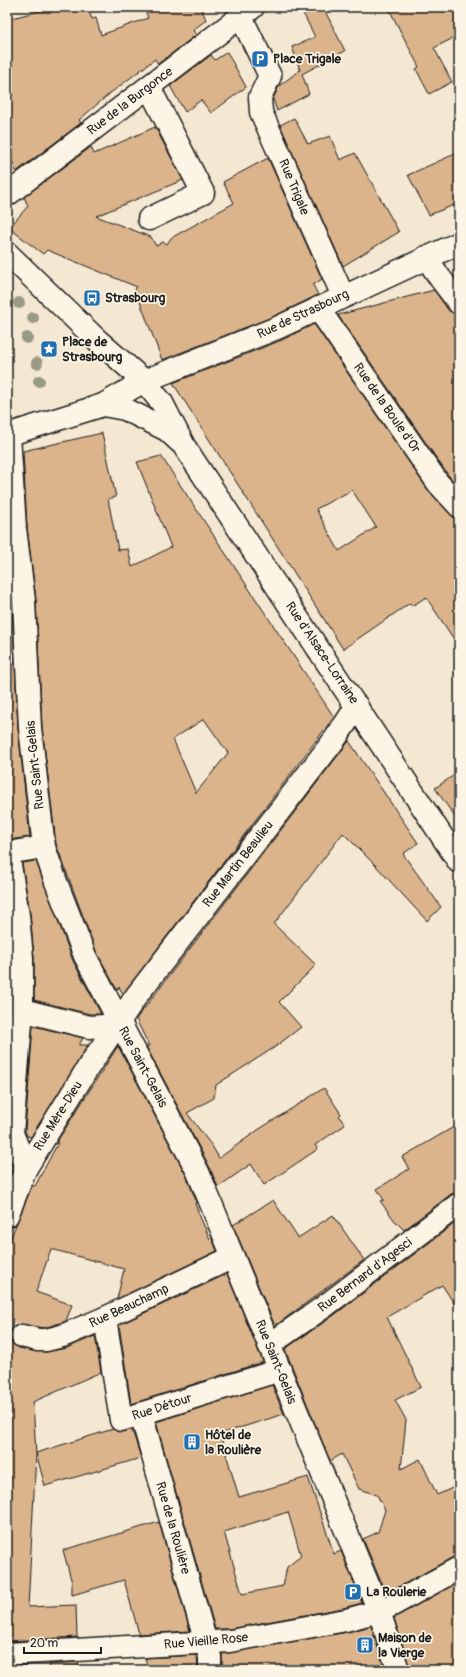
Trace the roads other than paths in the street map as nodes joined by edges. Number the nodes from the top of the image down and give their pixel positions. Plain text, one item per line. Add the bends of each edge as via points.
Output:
1 (247, 12) edge
2 (149, 87) junction
3 (7, 195) edge
4 (149, 219) dead end
5 (459, 243) edge
6 (7, 253) edge
7 (426, 257) junction
8 (343, 296) junction
9 (459, 303) edge
10 (318, 308) junction
11 (144, 381) junction
12 (103, 405) junction
13 (8, 435) edge
14 (184, 446) junction
15 (459, 506) edge
16 (356, 706) junction
17 (44, 847) junction
18 (8, 853) edge
19 (459, 862) edge
20 (17, 1020) edge
21 (120, 1022) junction
22 (26, 1168) junction
23 (459, 1204) edge
24 (7, 1216) edge
25 (233, 1257) junction
26 (105, 1318) junction
27 (22, 1336) tunnel mouth
28 (269, 1344) junction
29 (280, 1370) junction
30 (141, 1414) junction
31 (459, 1568) edge
32 (379, 1610) junction
33 (206, 1643) junction
34 (7, 1654) edge
35 (42, 1661) edge
36 (210, 1670) edge
37 (398, 1670) edge

1 - 2 street, Rue de la Burgonce
1 - 8 street, Rue Trigale via 270,76 260,97 261,112
2 - 3 street, Rue de la Burgonce
2 - 4 street via 203,193
5 - 7 street, Rue de Strasbourg
6 - 11 street via 96,339
7 - 8 street, Rue de Strasbourg
7 - 9 street
8 - 10 street, Rue de Strasbourg
10 - 11 street, Rue de Strasbourg via 278,328
10 - 15 street, Rue de la Boule d'Or via 438,483
11 - 12 street
11 - 14 street via 162,403
12 - 13 street
12 - 14 street via 125,408 167,430
13 - 17 street, Rue Saint-Gelais via 24,601 30,728
14 - 16 street, Rue d'Alsace-Lorraine
16 - 19 street, Rue d'Alsace-Lorraine
16 - 21 street, Rue Martin Beaulieu via 335,739 137,995
17 - 18 street
17 - 21 street, Rue Saint-Gelais via 85,956
18 - 20 street via 22,958
20 - 21 street via 89,1027
20 - 22 street via 12,1133
21 - 22 street, Rue Mère-Dieu via 89,1066
21 - 25 street, Rue Saint-Gelais via 198,1172
22 - 24 street, Rue Mère-Dieu
23 - 28 street, Rue Bernard d'Agesci via 325,1306
25 - 26 street, Rue Beauchamp
25 - 28 street, Rue Saint-Gelais
26 - 27 street, Rue Beauchamp via 46,1340
26 - 30 street, Rue Détour via 120,1420
28 - 29 street, Rue Saint-Gelais
29 - 30 street, Rue Détour
29 - 32 street, Rue Saint-Gelais
30 - 33 street, Rue de la Roulière
31 - 32 street, Rue Vieille Rose
32 - 33 street, Rue Vieille Rose via 346,1620
32 - 37 street, Rue Saint-Gelais
33 - 35 street, Rue Vieille Rose
33 - 36 street, Rue de la Roulière
34 - 35 street, Rue Vieille Rose

